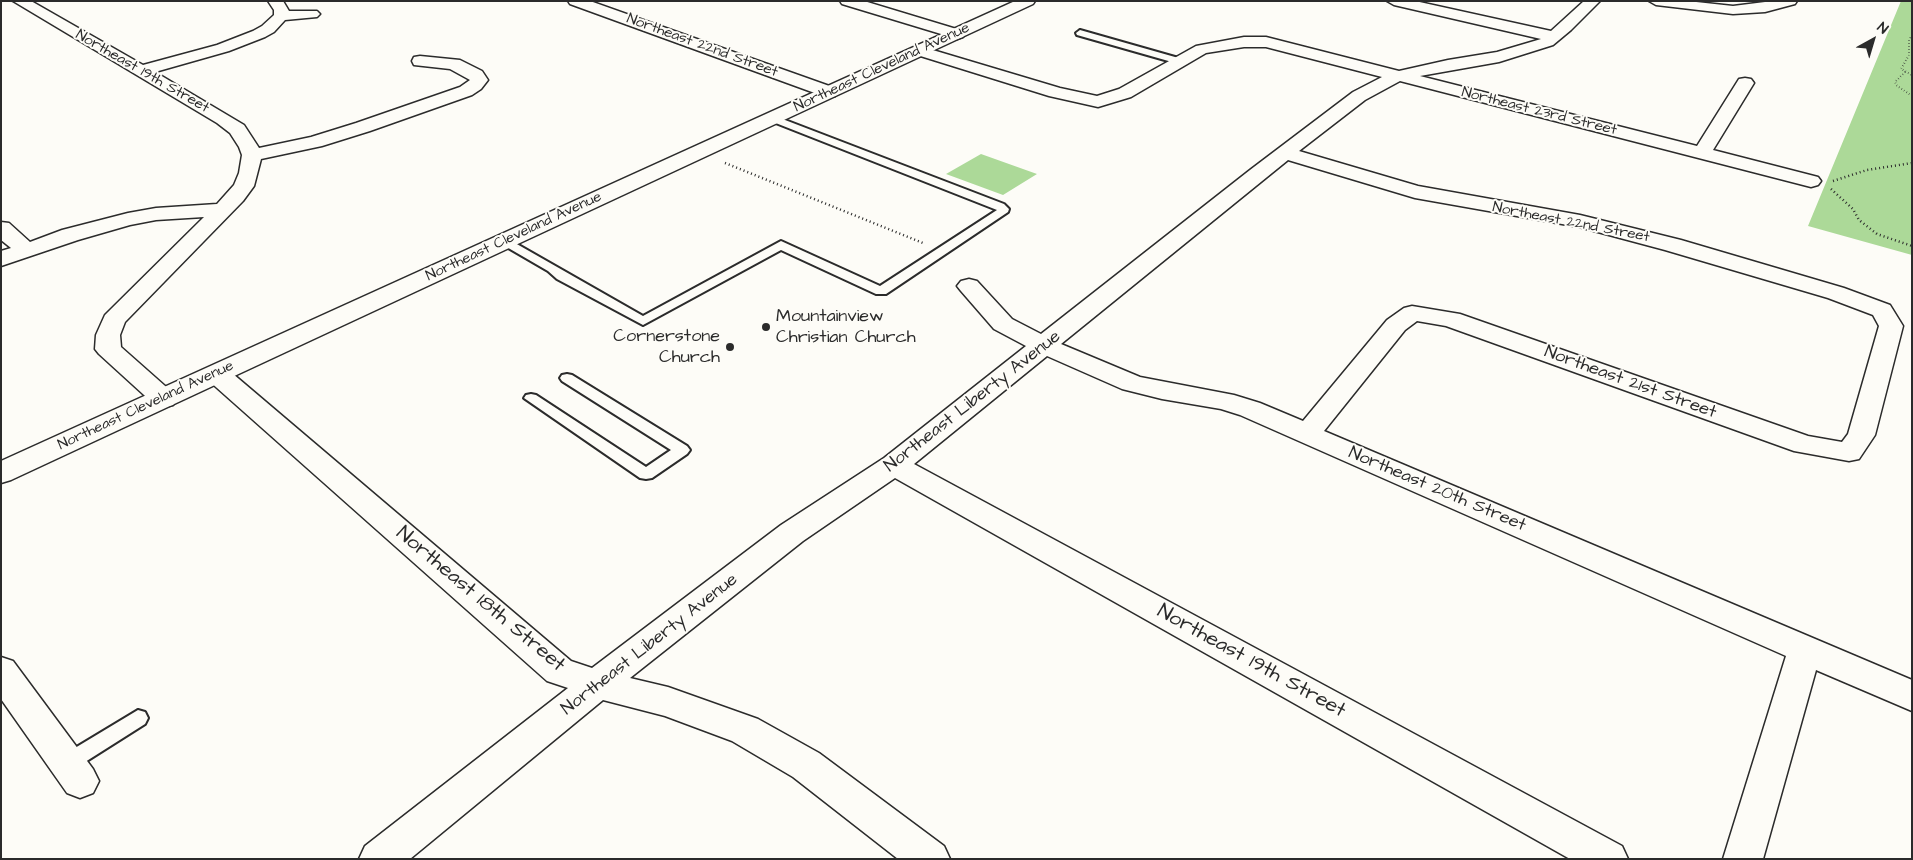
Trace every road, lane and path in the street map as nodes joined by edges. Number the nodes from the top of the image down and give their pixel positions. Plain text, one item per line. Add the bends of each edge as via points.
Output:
1 (20, 1) edge
2 (575, 1) edge
3 (847, 1) edge
4 (1028, 1) edge
5 (1394, 1) edge
6 (1593, 1) edge
7 (1656, 1) edge
8 (1790, 1) edge
9 (278, 9) edge
10 (1751, 9) junction
11 (312, 14) dead end
12 (1771, 21) dead end
13 (1080, 33) dead end
14 (957, 34) junction
15 (1912, 35) edge
16 (1555, 37) junction
17 (920, 51) junction
18 (420, 61) dead end
19 (1179, 61) junction
20 (142, 71) junction
21 (1905, 72) junction
22 (1912, 75) edge
23 (1398, 76) junction
24 (1745, 83) dead end
25 (829, 92) junction
26 (1912, 96) edge
27 (772, 118) junction
28 (699, 152) junction
29 (1286, 153) junction
30 (1702, 154) junction
31 (252, 155) junction
32 (1912, 163) edge
33 (1811, 181) dead end
34 (224, 210) junction
35 (1, 228) edge
36 (504, 242) junction
37 (1912, 246) edge
38 (26, 250) junction
39 (941, 252) junction
40 (1, 259) edge
41 (969, 286) dead end
42 (1045, 346) junction
43 (217, 374) junction
44 (567, 378) dead end
45 (531, 398) dead end
46 (164, 399) junction
47 (1307, 434) junction
48 (1849, 452) joint
49 (894, 465) junction
50 (1, 473) edge
51 (1805, 650) junction
52 (1, 671) edge
53 (597, 684) junction
54 (1912, 696) edge
55 (138, 718) dead end
56 (74, 772) joint
57 (379, 859) edge
58 (930, 859) edge
59 (1608, 859) edge
60 (1743, 859) edge

1 - 20 street, Northeast 19th Street
2 - 25 street, Northeast 22nd Street
3 - 14 street
4 - 14 street, Northeast Cleveland Avenue
5 - 16 street
6 - 16 street, Northeast Liberty Avenue
7 - 10 street via 1705,8
8 - 10 street
9 - 11 street
9 - 20 street via 268,29 244,40
10 - 12 street
13 - 19 lane
14 - 17 street, Northeast Cleveland Avenue
15 - 21 path via 1909,55 1902,69
16 - 23 street, Northeast Liberty Avenue via 1516,53
17 - 19 street, Northeast 23rd Street via 1098,102 1124,93
17 - 25 street, Northeast Cleveland Avenue
18 - 31 street via 454,64 476,75 479,80 466,91 363,127 315,142
19 - 23 street, Northeast 23rd Street via 1202,50 1244,42 1266,42
20 - 31 street, Northeast 19th Street via 223,119 245,139
21 - 22 path
21 - 26 path via 1895,82
23 - 29 street, Northeast Liberty Avenue via 1358,96
23 - 30 street, Northeast 23rd Street
24 - 30 street
25 - 27 street, Northeast Cleveland Avenue
27 - 28 street, Northeast Cleveland Avenue
27 - 39 lane via 1003,208 1002,212
28 - 36 street, Northeast Cleveland Avenue
28 - 39 path
29 - 42 street, Northeast Liberty Avenue
29 - 48 street, Northeast 22nd Street via 1415,192 1646,237 1836,293 1882,310 1891,326 1861,435
30 - 33 street, Northeast 23rd Street
31 - 34 street via 244,186
32 - 37 path via 1852,174 1835,180 1830,189 1877,234
34 - 38 street via 128,219
34 - 46 street via 114,320 108,335 108,349
35 - 38 street
36 - 39 lane via 643,321 781,245 881,291
36 - 43 street, Northeast Cleveland Avenue
38 - 40 street
41 - 42 street, Northeast 20th Street via 1004,324
42 - 47 street, Northeast 20th Street via 1131,383 1225,401
42 - 49 street, Northeast Liberty Avenue
43 - 46 street, Northeast Cleveland Avenue
43 - 53 street, Northeast 18th Street via 559,671
44 - 45 lane via 682,450 646,474
46 - 50 street, Northeast Cleveland Avenue
47 - 48 street, Northeast 21st Street via 1396,325 1412,313 1451,319 1804,444
47 - 51 street, Northeast 20th Street
49 - 53 street, Northeast Liberty Avenue via 792,533
49 - 59 street, Northeast 19th Street
51 - 54 street, Northeast 20th Street
51 - 60 street
52 - 56 street
53 - 57 street, Northeast Liberty Avenue
53 - 58 street, Northeast 18th Street via 668,702 745,730 806,765
55 - 56 lane

